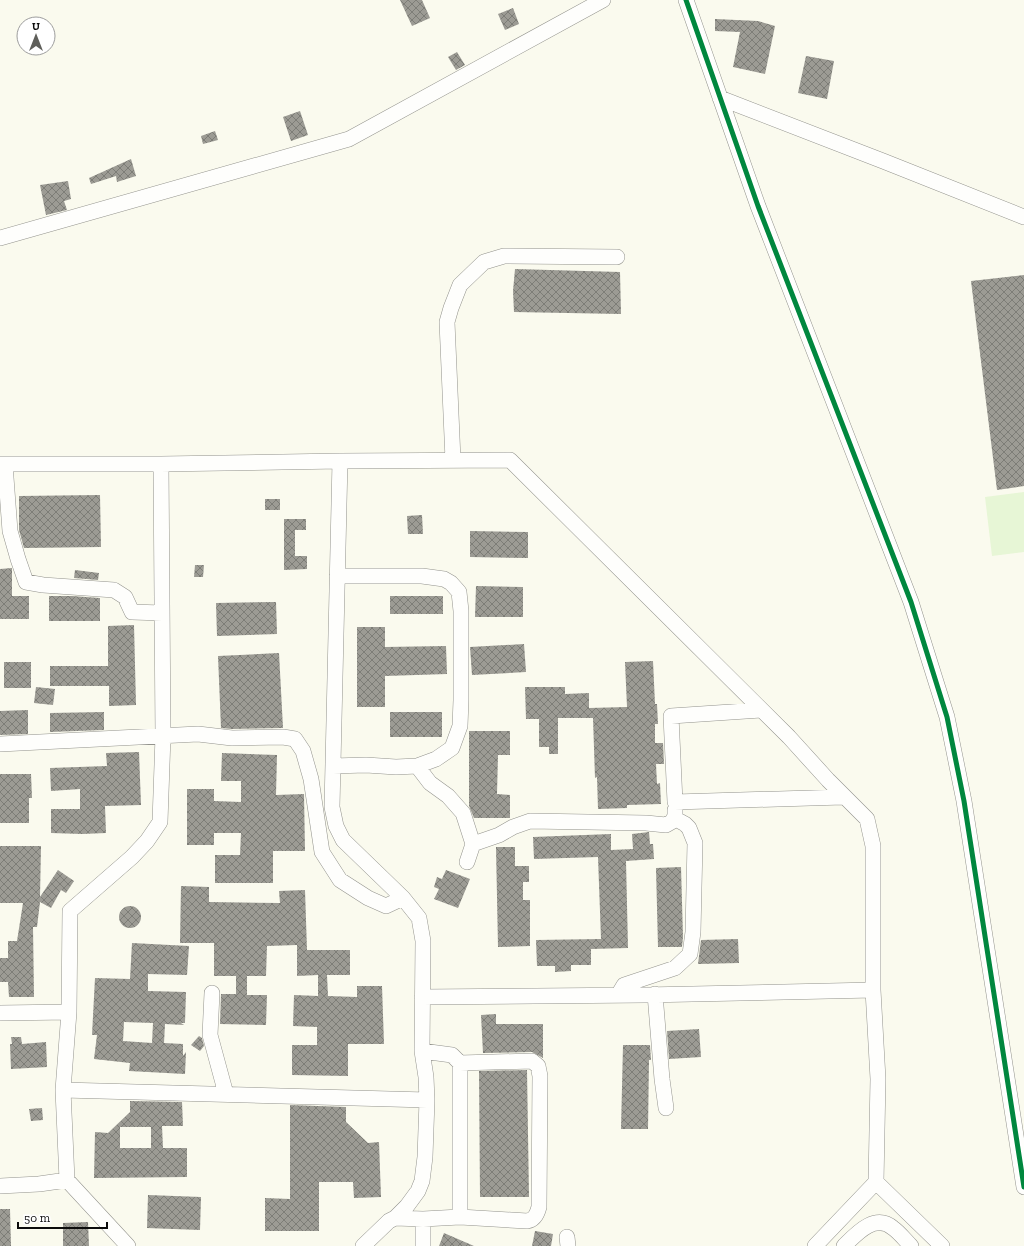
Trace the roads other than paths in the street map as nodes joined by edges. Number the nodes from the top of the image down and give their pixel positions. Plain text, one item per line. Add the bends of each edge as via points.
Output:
1 (603, 0) edge
2 (686, 0) edge
3 (720, 98) junction
4 (1024, 217) edge
5 (0, 238) edge
6 (617, 257) dead end
7 (340, 460) junction
8 (453, 460) junction
9 (2, 464) edge
10 (161, 464) junction
11 (337, 576) junction
12 (162, 613) junction
13 (761, 710) junction
14 (163, 736) junction
15 (0, 744) edge
16 (333, 766) junction
17 (417, 766) junction
18 (843, 797) junction
19 (675, 802) junction
20 (674, 818) junction
21 (473, 844) junction
22 (467, 862) dead end
23 (403, 898) junction
24 (873, 990) junction
25 (212, 993) dead end
26 (655, 994) junction
27 (618, 995) junction
28 (422, 997) junction
29 (69, 1012) junction
30 (0, 1013) edge
31 (422, 1050) junction
32 (460, 1063) junction
33 (63, 1090) junction
34 (226, 1094) junction
35 (427, 1100) junction
36 (666, 1108) dead end
37 (67, 1180) junction
38 (876, 1182) junction
39 (0, 1186) edge
40 (1024, 1187) edge
41 (460, 1217) junction
42 (395, 1218) junction
43 (423, 1220) junction
44 (128, 1246) edge
45 (364, 1246) edge
46 (423, 1246) edge
47 (815, 1246) edge
48 (844, 1246) edge
49 (911, 1246) edge
50 (942, 1246) edge

1 - 5 street via 349,139
2 - 3 street
3 - 4 street
3 - 40 street via 758,206 911,602 946,717 964,801
6 - 8 street via 504,256 484,262 460,286 447,322
7 - 8 street
7 - 10 street
7 - 11 street
8 - 13 street via 510,460
9 - 10 street
9 - 12 street via 10,530 26,582 114,590 125,597 132,612
10 - 12 street
11 - 16 street
11 - 17 street via 422,576 444,579 460,592 460,726 452,748 436,760
12 - 14 street
13 - 18 street
13 - 19 street via 671,716
14 - 15 street
14 - 23 street via 198,734 232,738 295,739 303,751 311,779 322,852 340,880 386,906
14 - 29 street via 160,822 132,857 70,911
16 - 17 street
16 - 23 street via 332,808 336,826 343,840
17 - 21 street via 430,783 448,796 463,813
18 - 19 street
18 - 24 street via 867,820 873,846
19 - 20 street
20 - 21 street via 666,825 530,821
20 - 27 street via 689,828 695,843 693,932 690,954 674,968 624,985
21 - 22 street
23 - 28 street via 419,918 424,941
24 - 26 street
24 - 38 street via 878,1080
25 - 34 street via 210,1035
26 - 27 street
26 - 36 street
27 - 28 street
28 - 31 street
29 - 30 street
29 - 33 street
31 - 32 street via 452,1055
31 - 35 street
32 - 41 street
32 - 41 street via 532,1061 538,1066 540,1076 537,1214 527,1222
33 - 34 street
33 - 37 street
34 - 35 street
35 - 42 street via 422,1181 418,1191
37 - 39 street
37 - 44 street
38 - 47 street
38 - 50 street
41 - 43 street
42 - 43 street
42 - 45 street
43 - 46 street
48 - 49 street via 865,1226 876,1223 885,1223 893,1227

